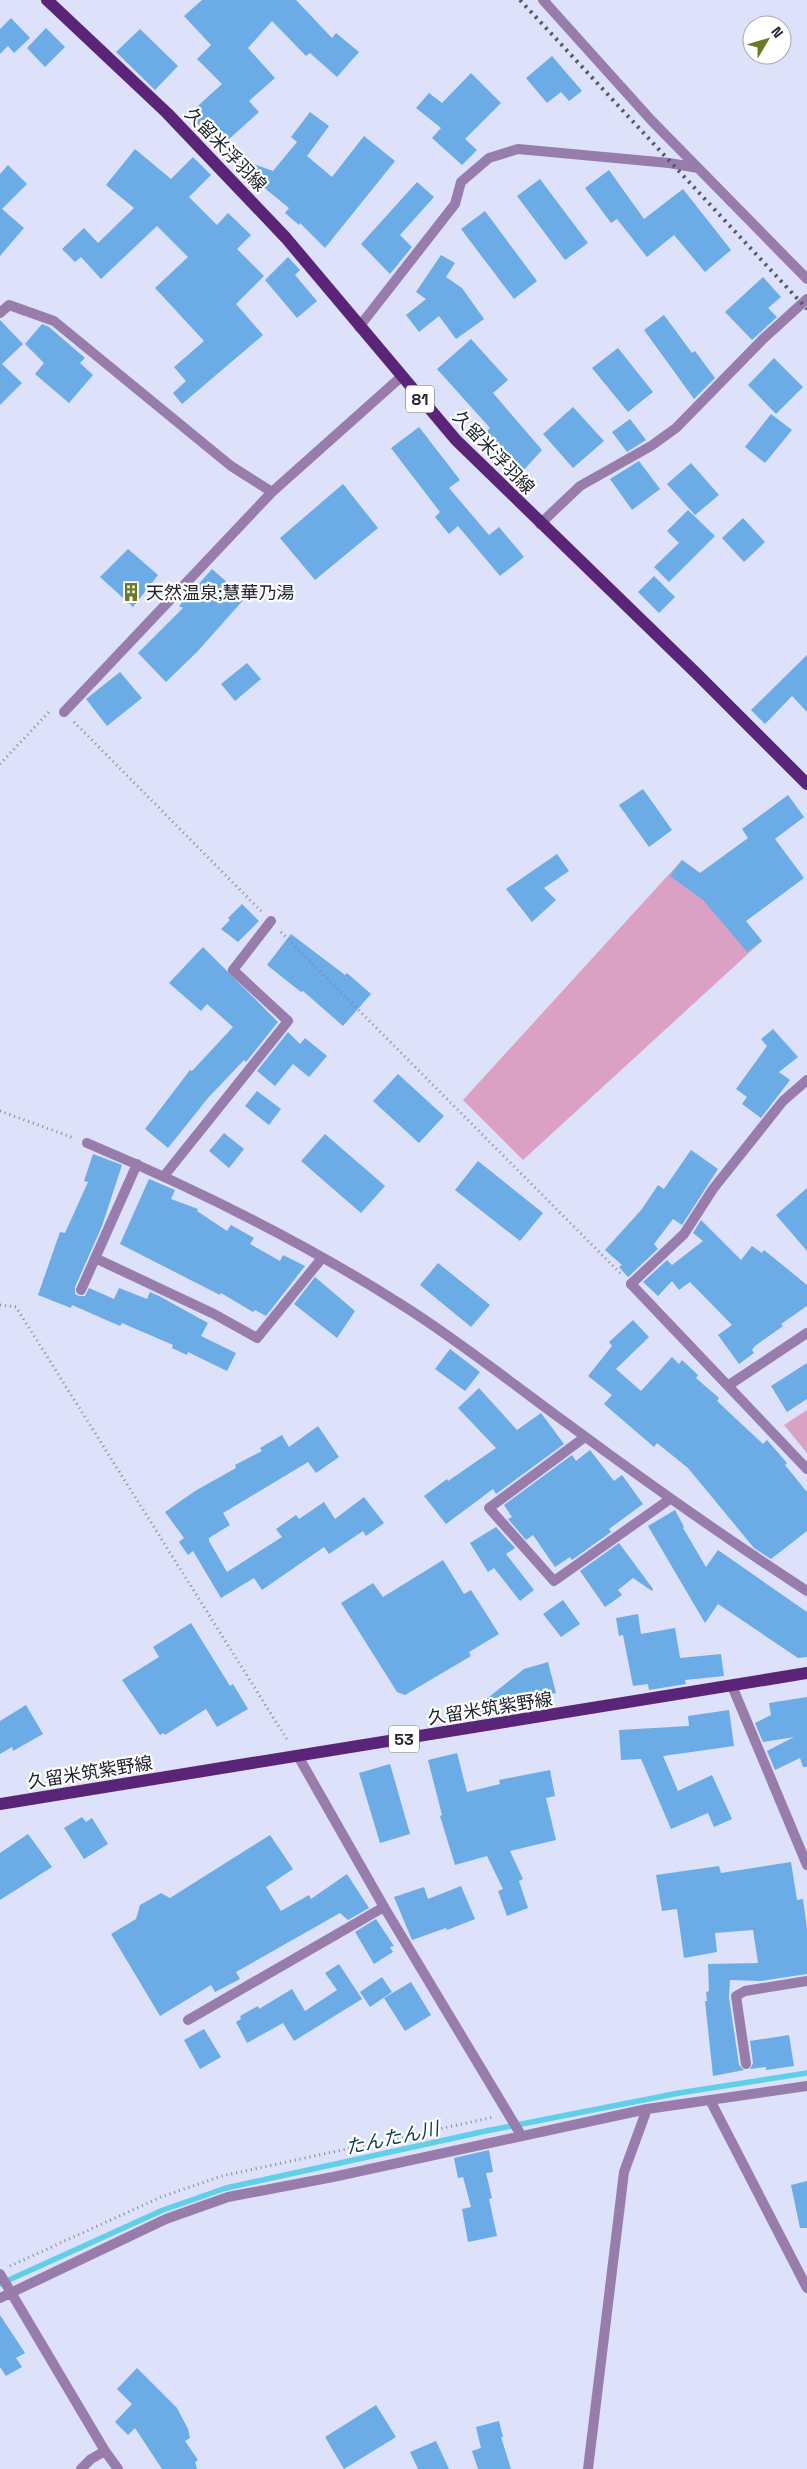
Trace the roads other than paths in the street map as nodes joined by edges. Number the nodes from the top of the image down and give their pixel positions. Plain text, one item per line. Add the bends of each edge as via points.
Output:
1 (47, 0) edge
2 (543, 0) edge
3 (698, 168) junction
4 (807, 279) edge
5 (807, 299) edge
6 (0, 313) edge
7 (359, 327) junction
8 (401, 377) junction
9 (272, 492) junction
10 (540, 524) junction
11 (64, 712) road end
12 (807, 784) edge
13 (271, 922) road end
14 (807, 1080) edge
15 (87, 1143) road end
16 (137, 1164) junction
17 (164, 1176) junction
18 (95, 1258) junction
19 (322, 1258) junction
20 (81, 1290) dead end
21 (807, 1333) edge
22 (728, 1386) junction
23 (585, 1437) junction
24 (807, 1469) edge
25 (670, 1499) junction
26 (807, 1591) edge
27 (807, 1673) edge
28 (732, 1686) junction
29 (298, 1756) junction
30 (0, 1804) edge
31 (807, 1865) edge
32 (384, 1907) junction
33 (807, 1981) edge
34 (188, 2020) dead end
35 (746, 2064) dead end
36 (807, 2086) edge
37 (710, 2100) junction
38 (647, 2109) junction
39 (521, 2136) junction
40 (1, 2275) edge
41 (807, 2288) edge
42 (10, 2290) junction
43 (0, 2298) edge
44 (105, 2451) junction
45 (81, 2469) edge
46 (118, 2469) edge
47 (588, 2469) edge

1 - 7 main road, 久留米浮羽線 / 81 via 180,127 286,238
2 - 3 street
3 - 4 street
3 - 7 street via 518,149 489,158 460,182 455,204
5 - 10 street via 676,428 580,486
6 - 9 street via 9,305 54,321 231,466
7 - 8 main road, 久留米浮羽線 / 81
8 - 9 street
8 - 10 main road, 久留米浮羽線 / 81 via 456,440
9 - 11 street
10 - 12 main road, 久留米浮羽線 / 81 via 698,674
13 - 17 street via 233,970 288,1021
14 - 22 street via 782,1101 713,1189 684,1234 630,1284
15 - 16 street
16 - 17 street
16 - 18 street
17 - 19 street via 254,1218
18 - 19 street via 257,1338
18 - 20 street
19 - 23 street via 470,1351
21 - 22 street
22 - 24 street
23 - 25 street
23 - 25 street via 489,1508 554,1581
25 - 26 street
27 - 28 main road, 久留米筑紫野線 / 53
28 - 29 main road, 久留米筑紫野線 / 53
28 - 31 street
29 - 30 main road, 久留米筑紫野線 / 53
29 - 32 street
32 - 34 street
32 - 39 street
33 - 35 street via 736,1996
36 - 37 street
37 - 38 street
37 - 41 street
38 - 39 street
38 - 47 street via 624,2172
39 - 42 street via 228,2197 166,2219
40 - 42 street
42 - 43 street
42 - 44 street
44 - 45 street
44 - 46 street

